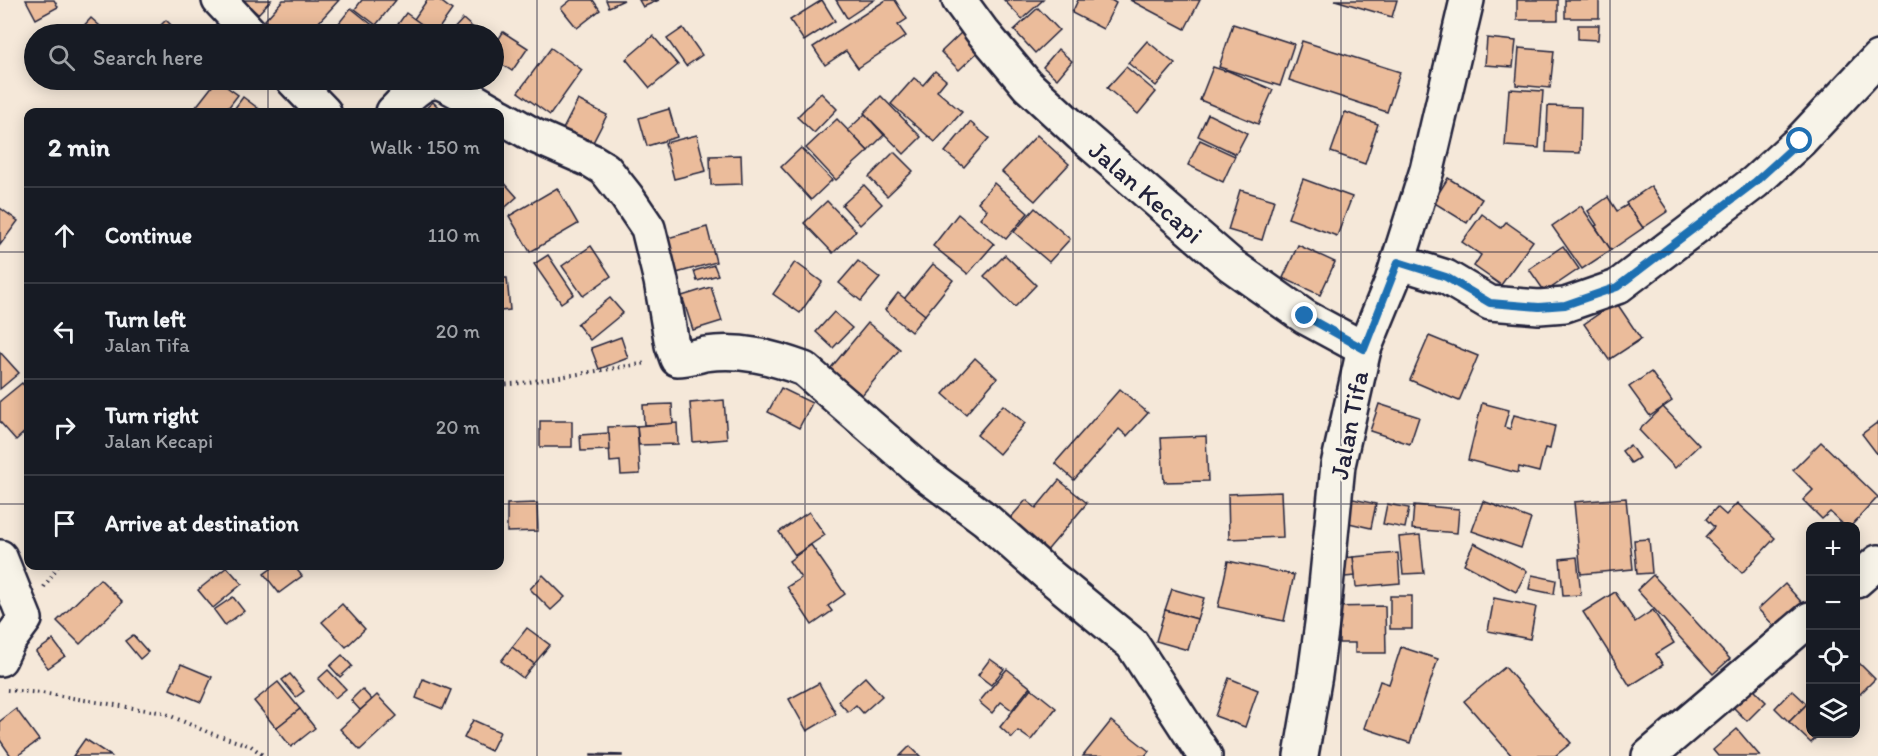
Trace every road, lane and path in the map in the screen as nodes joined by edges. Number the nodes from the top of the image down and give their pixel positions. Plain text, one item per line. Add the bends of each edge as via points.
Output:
1 (219, 0) edge
2 (959, 0) edge
3 (1467, 0) edge
4 (242, 24) edge
5 (1878, 58) edge
6 (303, 90) edge
7 (418, 90) edge
8 (454, 90) edge
9 (320, 108) edge
10 (397, 108) edge
11 (487, 108) edge
12 (504, 118) edge
13 (1398, 262) junction
14 (1364, 349) junction
15 (677, 359) junction
16 (504, 385) edge
17 (0, 557) edge
18 (1878, 562) edge
19 (1860, 578) edge
20 (1806, 623) edge
21 (0, 659) edge
22 (0, 689) edge
23 (264, 756) edge
24 (1205, 756) edge
25 (1300, 756) edge
26 (1649, 756) edge

1 - 4 street
2 - 14 street, Jalan Kecapi via 1028,86 1196,235 1231,265 1305,316
3 - 13 street, Jalan Tifa via 1427,170
5 - 13 street via 1800,141 1755,182 1617,287 1565,305 1490,303 1446,277
6 - 9 street
7 - 10 street
8 - 11 street
12 - 15 street via 605,169 627,197 648,228
13 - 14 street, Jalan Tifa
14 - 25 street, Jalan Tifa via 1338,465 1322,626
15 - 16 path
15 - 24 street via 748,353 804,369 1132,644
17 - 21 street via 25,619
18 - 19 street
20 - 26 street
22 - 23 path via 164,713 251,746

